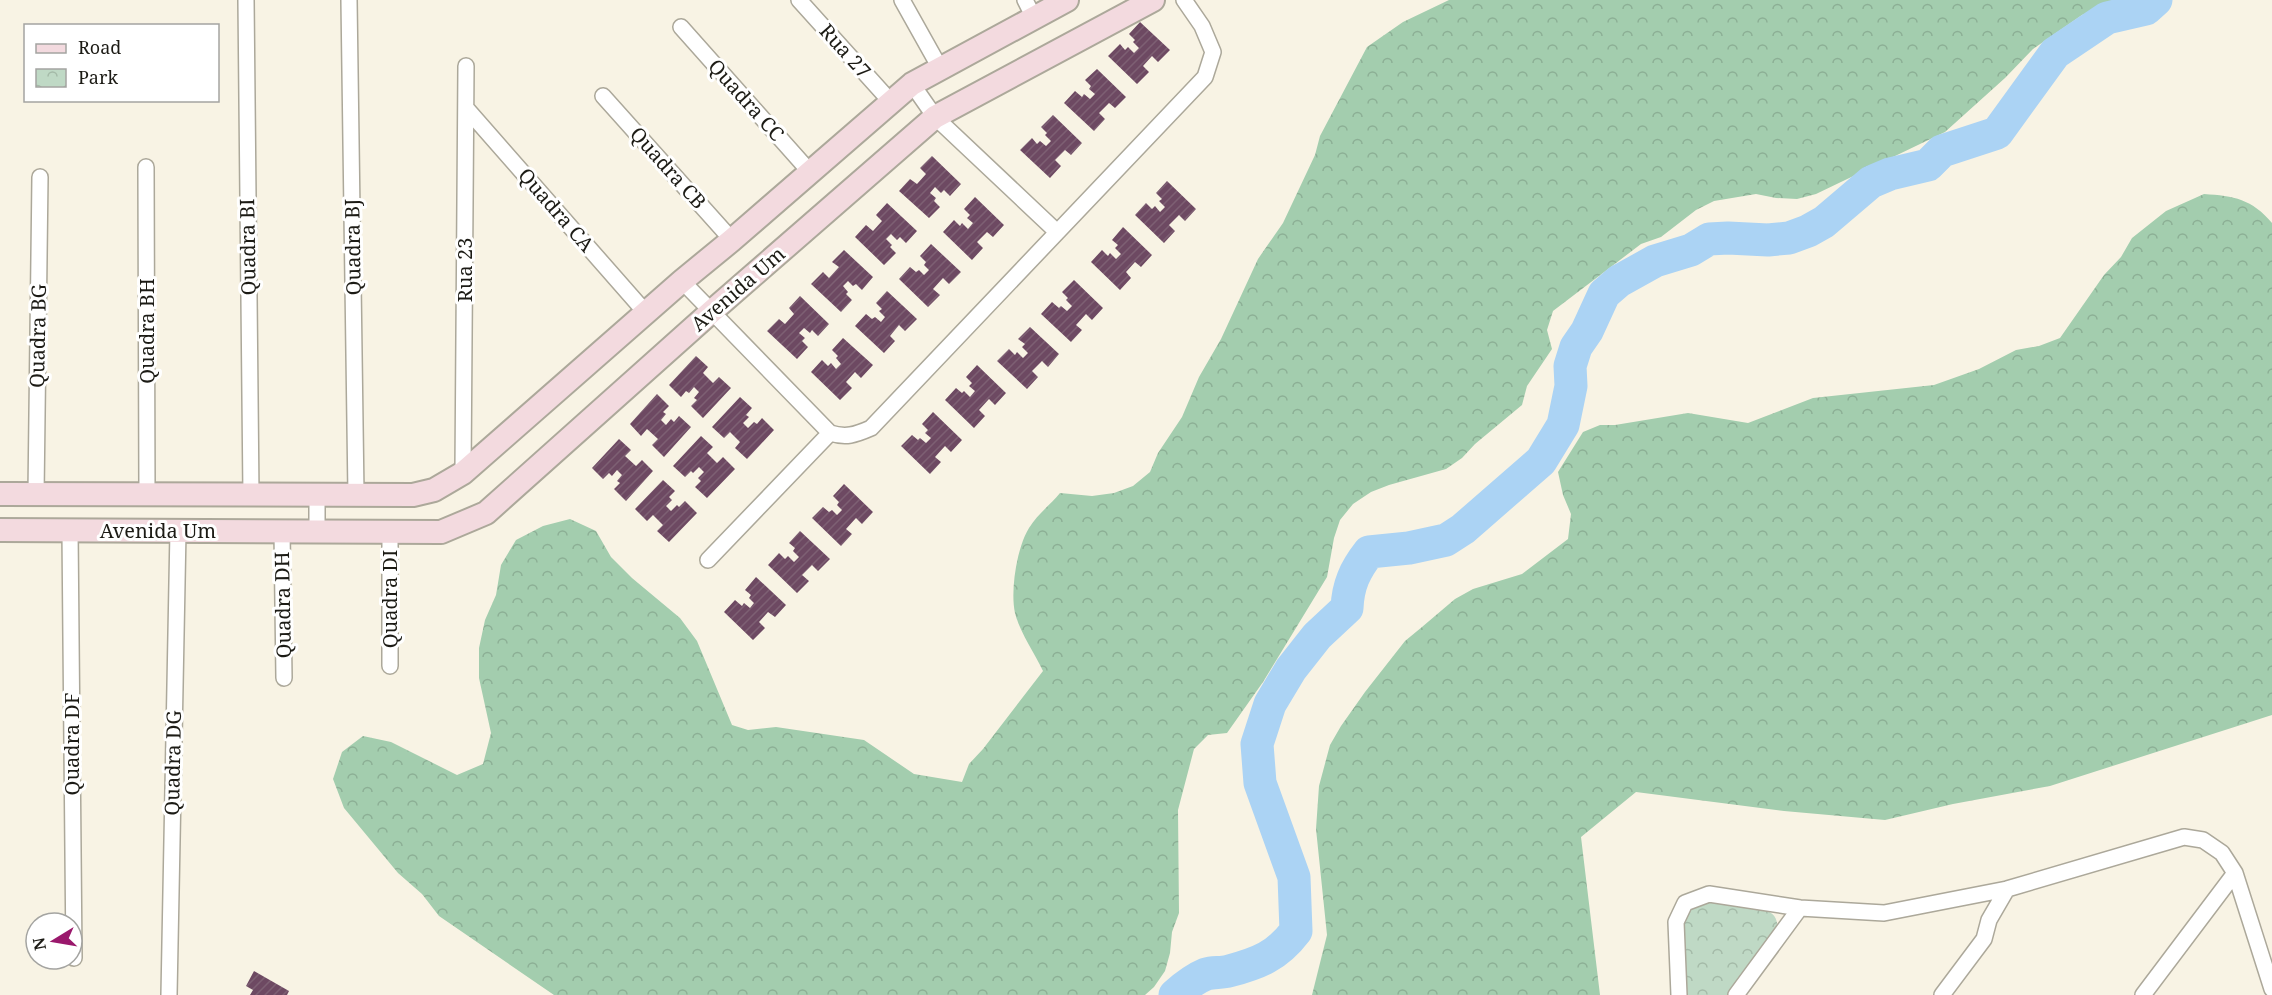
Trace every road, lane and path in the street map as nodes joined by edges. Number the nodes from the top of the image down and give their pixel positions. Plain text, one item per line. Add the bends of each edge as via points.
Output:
1 (246, 0) edge
2 (349, 0) edge
3 (799, 0) edge
4 (902, 0) edge
5 (1067, 0) edge
6 (1153, 0) edge
7 (1184, 0) edge
8 (1029, 9) edge
9 (681, 27) dead end
10 (466, 66) dead end
11 (940, 68) junction
12 (912, 84) junction
13 (603, 96) dead end
14 (891, 102) junction
15 (466, 108) junction
16 (935, 117) junction
17 (146, 167) dead end
18 (810, 172) junction
19 (40, 177) dead end
20 (1057, 232) junction
21 (732, 240) junction
22 (682, 281) junction
23 (711, 312) junction
24 (646, 313) junction
25 (830, 433) junction
26 (463, 473) junction
27 (0, 494) edge
28 (36, 494) junction
29 (147, 494) junction
30 (251, 495) junction
31 (317, 495) junction
32 (356, 495) junction
33 (0, 531) edge
34 (70, 531) junction
35 (178, 531) junction
36 (282, 531) junction
37 (317, 531) junction
38 (390, 531) junction
39 (708, 560) dead end
40 (390, 666) dead end
41 (284, 678) dead end
42 (2235, 873) junction
43 (2007, 889) junction
44 (1800, 908) junction
45 (74, 911) edge
46 (2272, 989) edge
47 (169, 995) edge
48 (1679, 995) edge
49 (1737, 995) edge
50 (1942, 995) edge
51 (2143, 995) edge

1 - 30 street, Quadra BI
2 - 32 street, Quadra BJ
3 - 14 street, Rua 27
4 - 11 street
5 - 8 street, Avenida Um
6 - 16 street, Avenida Um
7 - 20 street via 1202,26 1213,52 1205,77
8 - 11 street, Avenida Um
9 - 18 street, Quadra CC
10 - 15 street, Rua 23
11 - 12 street, Avenida Um
12 - 14 street, Avenida Um
12 - 16 street
13 - 21 street, Quadra CB
14 - 18 street, Avenida Um
15 - 24 street, Quadra CA
15 - 26 street, Rua 23
16 - 20 street
16 - 23 street, Avenida Um
17 - 29 street, Quadra BH
18 - 21 street, Avenida Um
19 - 28 street, Quadra BG
20 - 25 street via 871,428 855,436
21 - 22 street, Avenida Um
22 - 23 street
22 - 24 street, Avenida Um
23 - 25 street
23 - 38 street, Avenida Um via 486,513 441,531
24 - 26 street, Avenida Um
25 - 39 street
26 - 32 street, Avenida Um via 434,490 413,495
27 - 28 street, Avenida Um
28 - 29 street, Avenida Um
29 - 30 street, Avenida Um
30 - 31 street, Avenida Um
31 - 32 street, Avenida Um
31 - 37 street
33 - 34 street, Avenida Um
34 - 35 street, Avenida Um
34 - 45 street, Quadra DF
35 - 36 street, Avenida Um
35 - 47 street, Quadra DG
36 - 37 street, Avenida Um
36 - 41 street, Quadra DH
37 - 38 street, Avenida Um
38 - 40 street, Quadra DI
42 - 43 street via 2222,853 2203,840 2184,837
42 - 46 street
42 - 51 street
43 - 44 street via 1884,913
43 - 50 street via 1989,920 1984,939
44 - 48 street via 1709,894 1685,903 1676,922
44 - 49 street

